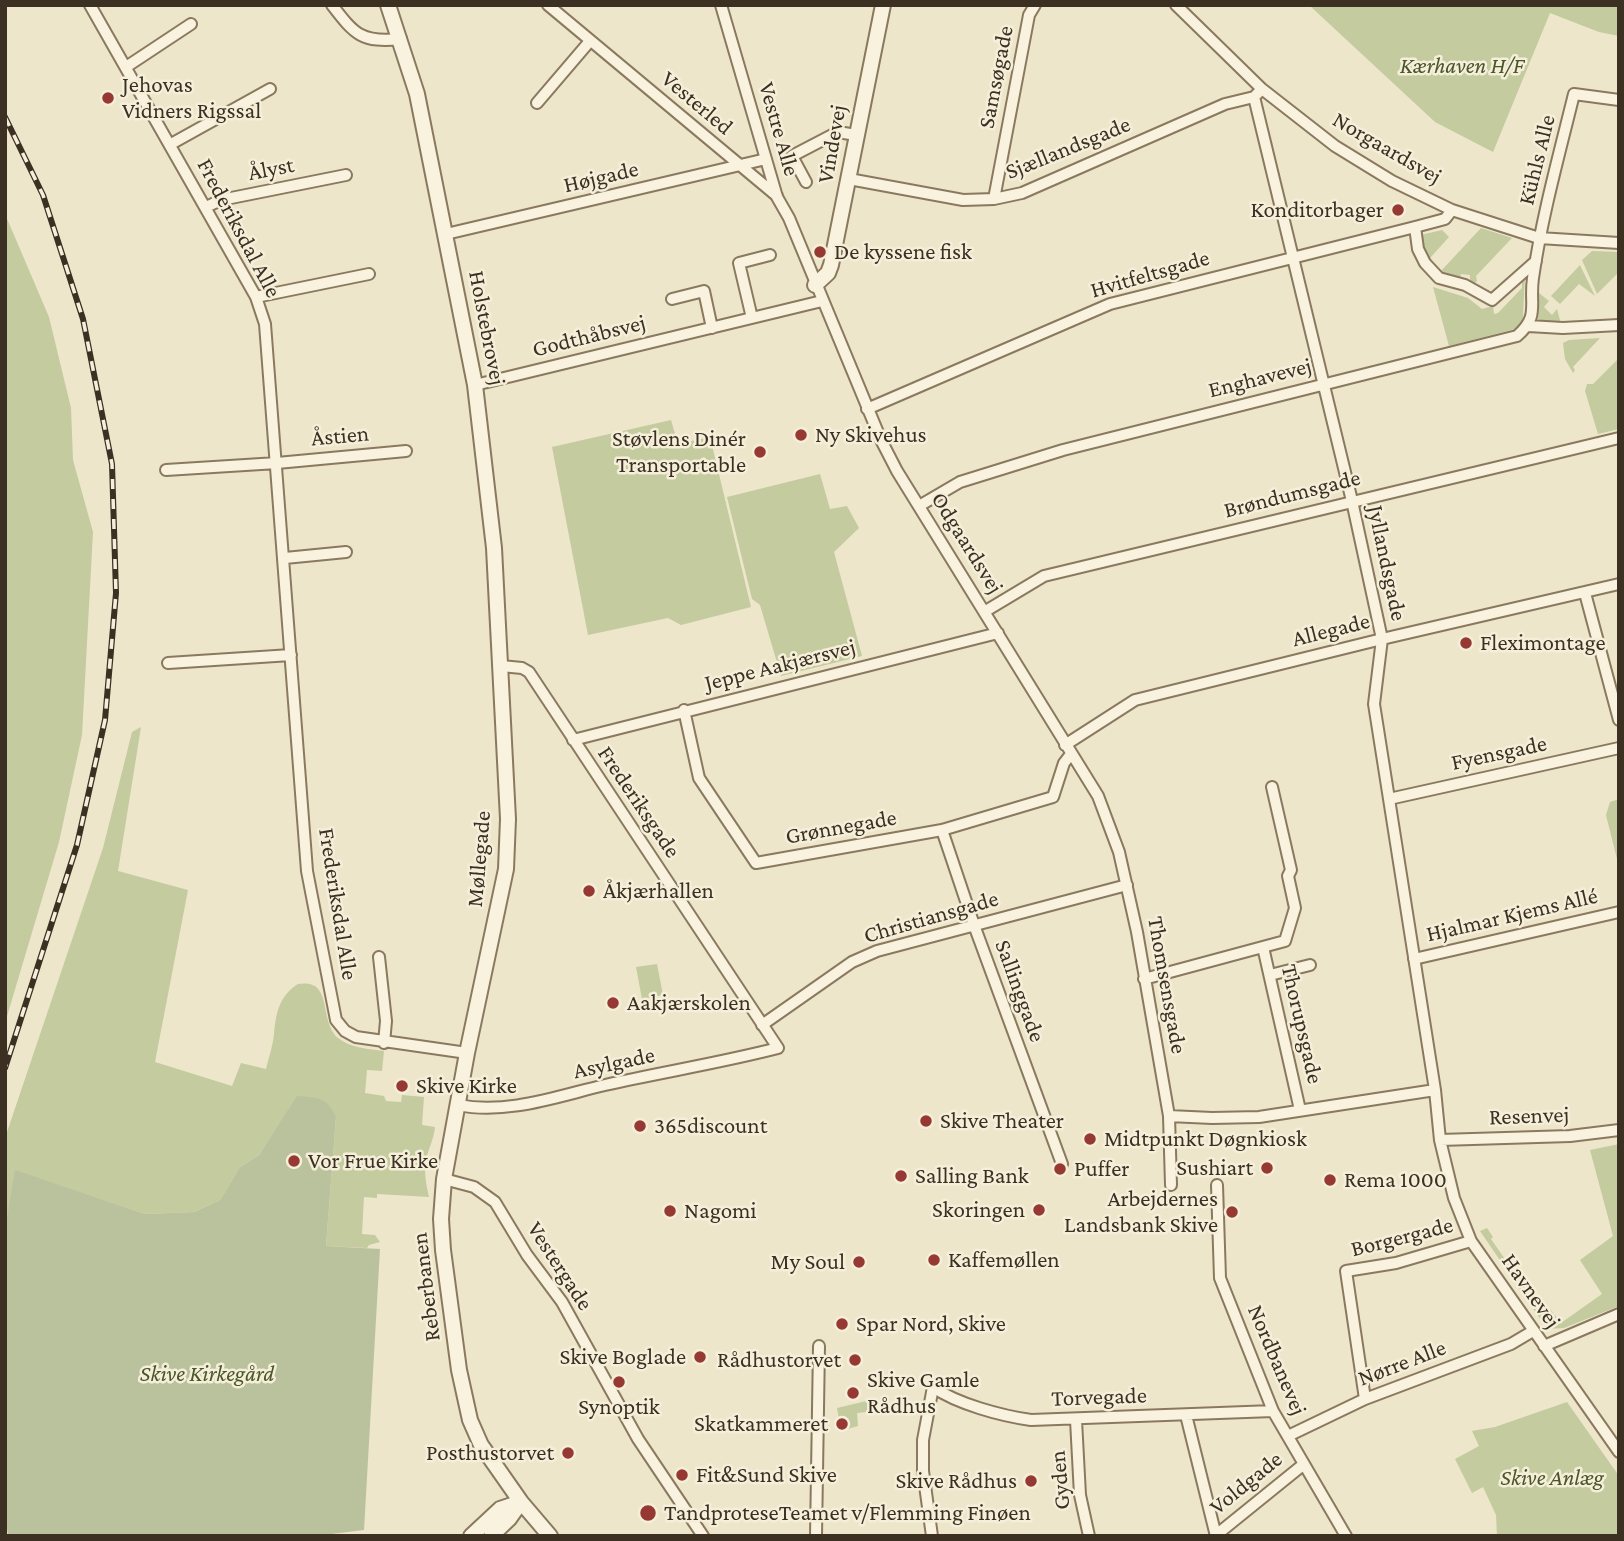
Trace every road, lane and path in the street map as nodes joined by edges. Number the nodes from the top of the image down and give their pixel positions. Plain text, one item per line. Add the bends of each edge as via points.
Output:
1 (90, 5) edge
2 (332, 5) edge
3 (388, 5) edge
4 (548, 5) edge
5 (721, 5) edge
6 (883, 5) edge
7 (1035, 5) edge
8 (1175, 5) edge
9 (191, 24) dead end
10 (401, 39) junction
11 (590, 41) junction
12 (126, 67) junction
13 (270, 89) dead end
14 (1258, 93) junction
15 (1619, 100) edge
16 (537, 103) dead end
17 (856, 135) junction
18 (171, 144) junction
19 (766, 159) junction
20 (740, 166) junction
21 (346, 175) dead end
22 (849, 179) junction
23 (806, 182) dead end
24 (777, 197) junction
25 (995, 199) junction
26 (206, 207) junction
27 (1452, 209) junction
28 (1415, 228) junction
29 (446, 234) junction
30 (1539, 238) junction
31 (1619, 243) edge
32 (770, 255) dead end
33 (1293, 258) junction
34 (1536, 261) junction
35 (369, 274) dead end
36 (815, 285) junction
37 (256, 298) junction
38 (672, 299) dead end
39 (822, 301) junction
40 (752, 318) junction
41 (1619, 325) edge
42 (1528, 326) junction
43 (712, 328) junction
44 (1323, 384) junction
45 (475, 385) junction
46 (867, 409) junction
47 (1619, 438) edge
48 (406, 451) dead end
49 (277, 463) junction
50 (166, 470) dead end
51 (1352, 501) junction
52 (919, 506) junction
53 (346, 552) dead end
54 (285, 558) junction
55 (1619, 584) edge
56 (1585, 593) junction
57 (984, 612) junction
58 (998, 633) junction
59 (1382, 639) junction
60 (291, 655) junction
61 (167, 663) dead end
62 (501, 666) junction
63 (684, 710) junction
64 (1619, 720) edge
65 (573, 740) junction
66 (1619, 748) edge
67 (1068, 750) junction
68 (1272, 787) dead end
69 (1098, 796) joint
70 (1389, 799) junction
71 (943, 830) junction
72 (1127, 886) junction
73 (1619, 912) edge
74 (974, 925) junction
75 (1264, 947) junction
76 (379, 957) dead end
77 (1414, 959) junction
78 (1310, 965) dead end
79 (1270, 975) junction
80 (1144, 979) junction
81 (762, 1025) junction
82 (384, 1043) junction
83 (778, 1048) joint
84 (467, 1053) junction
85 (1435, 1090) junction
86 (458, 1105) junction
87 (1300, 1110) junction
88 (1169, 1116) junction
89 (1619, 1129) edge
90 (1440, 1140) junction
91 (1062, 1164) dead end
92 (444, 1179) junction
93 (1171, 1185) dead end
94 (1217, 1185) dead end
95 (1471, 1241) junction
96 (1619, 1314) edge
97 (1533, 1331) junction
98 (819, 1346) dead end
99 (1544, 1346) junction
100 (1365, 1399) junction
101 (1273, 1411) junction
102 (1186, 1415) junction
103 (1076, 1419) junction
104 (1288, 1436) junction
105 (1619, 1452) edge
106 (1304, 1464) junction
107 (521, 1502) junction
108 (1216, 1535) edge
109 (471, 1536) edge
110 (491, 1536) edge
111 (551, 1536) edge
112 (703, 1536) edge
113 (816, 1536) edge
114 (932, 1536) edge
115 (1089, 1536) edge
116 (1346, 1536) edge

1 - 12 street, Frederiksdal Alle
2 - 10 street via 347,26 367,40
3 - 10 street, Holstebrovej
4 - 11 street, Vesterled
5 - 19 street, Vestre Alle
6 - 17 street, Vindevej
7 - 25 street, Samsøgade via 1029,15
8 - 14 street, Norgaardsvej
9 - 12 street
10 - 29 street, Holstebrovej
11 - 16 street
11 - 20 street, Vesterled
12 - 18 street, Frederiksdal Alle
13 - 18 street
14 - 25 street, Sjællandsgade via 1022,193
14 - 27 street, Norgaardsvej via 1392,181
14 - 33 street, Jyllandsgade
15 - 30 street, Kühls Alle via 1574,94
17 - 22 street, Vindevej
17 - 23 street via 838,132 792,156
18 - 26 street, Frederiksdal Alle
19 - 20 street, Højgade
19 - 24 street, Vestre Alle
20 - 24 street, Vesterled
20 - 29 street, Højgade
21 - 26 street, Ålyst
22 - 25 street, Sjællandsgade via 962,200
22 - 36 street, Vindevej via 831,265
24 - 36 street, Vestre Alle
26 - 37 street, Frederiksdal Alle
27 - 28 street, Hvitfeltsgade via 1445,219
27 - 30 street, Norgaardsvej
28 - 33 street, Hvitfeltsgade
28 - 34 street via 1418,249 1439,278 1465,285 1492,300
29 - 45 street, Holstebrovej
30 - 31 street, Norgaardsvej
30 - 34 street
32 - 40 street via 738,263
33 - 44 street, Jyllandsgade
33 - 46 street, Hvitfeltsgade via 1110,304
34 - 42 street
35 - 37 street
36 - 39 street, Vestre Alle
37 - 49 street, Frederiksdal Alle via 269,354
38 - 43 street, Godthåbsvej via 704,291
39 - 40 street, Godthåbsvej
39 - 46 street, Odgaardsvej
40 - 43 street, Godthåbsvej
41 - 42 street
42 - 44 street, Enghavevej via 1517,336
43 - 45 street, Godthåbsvej
44 - 51 street, Jyllandsgade
44 - 52 street, Enghavevej via 1063,450 961,482
45 - 62 street, Holstebrovej via 489,491
46 - 52 street, Odgaardsvej
47 - 51 street, Brøndumsgade
48 - 49 street, Åstien
49 - 50 street
49 - 54 street, Frederiksdal Alle
51 - 57 street, Brøndumsgade via 1044,576
51 - 59 street, Jyllandsgade
52 - 57 street, Odgaardsvej
53 - 54 street
54 - 60 street, Frederiksdal Alle
55 - 56 street, Allegade
56 - 59 street, Allegade
56 - 64 street
57 - 58 street, Odgaardsvej
58 - 63 street, Jeppe Aakjærsvej
58 - 67 street, Odgaardsvej
59 - 67 street, Allegade via 1135,700
59 - 70 street, Jyllandsgade via 1374,704
60 - 61 street
60 - 82 street, Frederiksdal Alle via 307,871 336,1020 356,1038
62 - 65 street, Frederiksgade via 529,672
62 - 84 street, Møllegade via 506,869
63 - 65 street, Jeppe Aakjærsvej
63 - 71 street, Grønnegade via 699,778 755,863
65 - 81 street, Frederiksgade
66 - 70 street, Fyensgade
67 - 69 street, Odgaardsvej
67 - 71 street, Grønnegade via 1053,797
68 - 75 street via 1292,870 1288,876 1295,908 1285,941
69 - 72 street, Thomsensgade
70 - 77 street, Jyllandsgade
71 - 74 street, Sallinggade
72 - 74 street, Christiansgade
72 - 80 street, Thomsensgade
73 - 77 street, Hjalmar Kjems Allé
74 - 81 street, Christiansgade via 852,962
74 - 91 street, Sallinggade
75 - 79 street, Thorupsgade
75 - 80 street
76 - 82 street
77 - 85 street, Jyllandsgade
78 - 79 street
79 - 87 street, Thorupsgade
80 - 88 street, Thomsensgade
81 - 83 street, Frederiksgade
82 - 84 street, Frederiksdal Alle
83 - 86 street, Asylgade via 513,1106
84 - 86 street, Reberbanen
85 - 87 street, Thorupsgade
85 - 90 street, Jyllandsgade
86 - 92 street, Reberbanen
87 - 88 street, Thorupsgade via 1259,1117
88 - 93 street, Thomsensgade
89 - 90 street, Resenvej via 1570,1136
90 - 95 street, Havnevej via 1454,1198
92 - 107 street, Reberbanen via 443,1251 465,1406 481,1445
92 - 112 street, Vestergade via 474,1187 495,1202 562,1303 638,1439
94 - 101 street, Nordbanevej via 1220,1278
95 - 97 street, Havnevej
95 - 100 street, Borgergade via 1396,1263 1346,1271
96 - 99 street
97 - 99 street, Havnevej
97 - 100 street, Nørre Alle via 1511,1344
98 - 113 street
99 - 105 street, Havnevej
100 - 104 street, Nørre Alle
101 - 102 street, Torvegade
101 - 104 street, Nordbanevej
102 - 103 street, Torvegade
102 - 108 street
103 - 114 street, Torvegade via 1012,1417 944,1395 933,1387 923,1440
103 - 115 street, Gyden via 1080,1495
104 - 106 street, Nordbanevej
106 - 108 street, Voldgade
106 - 116 street, Nordbanevej
107 - 109 street via 500,1509
107 - 110 street
107 - 111 street, Reberbanen

